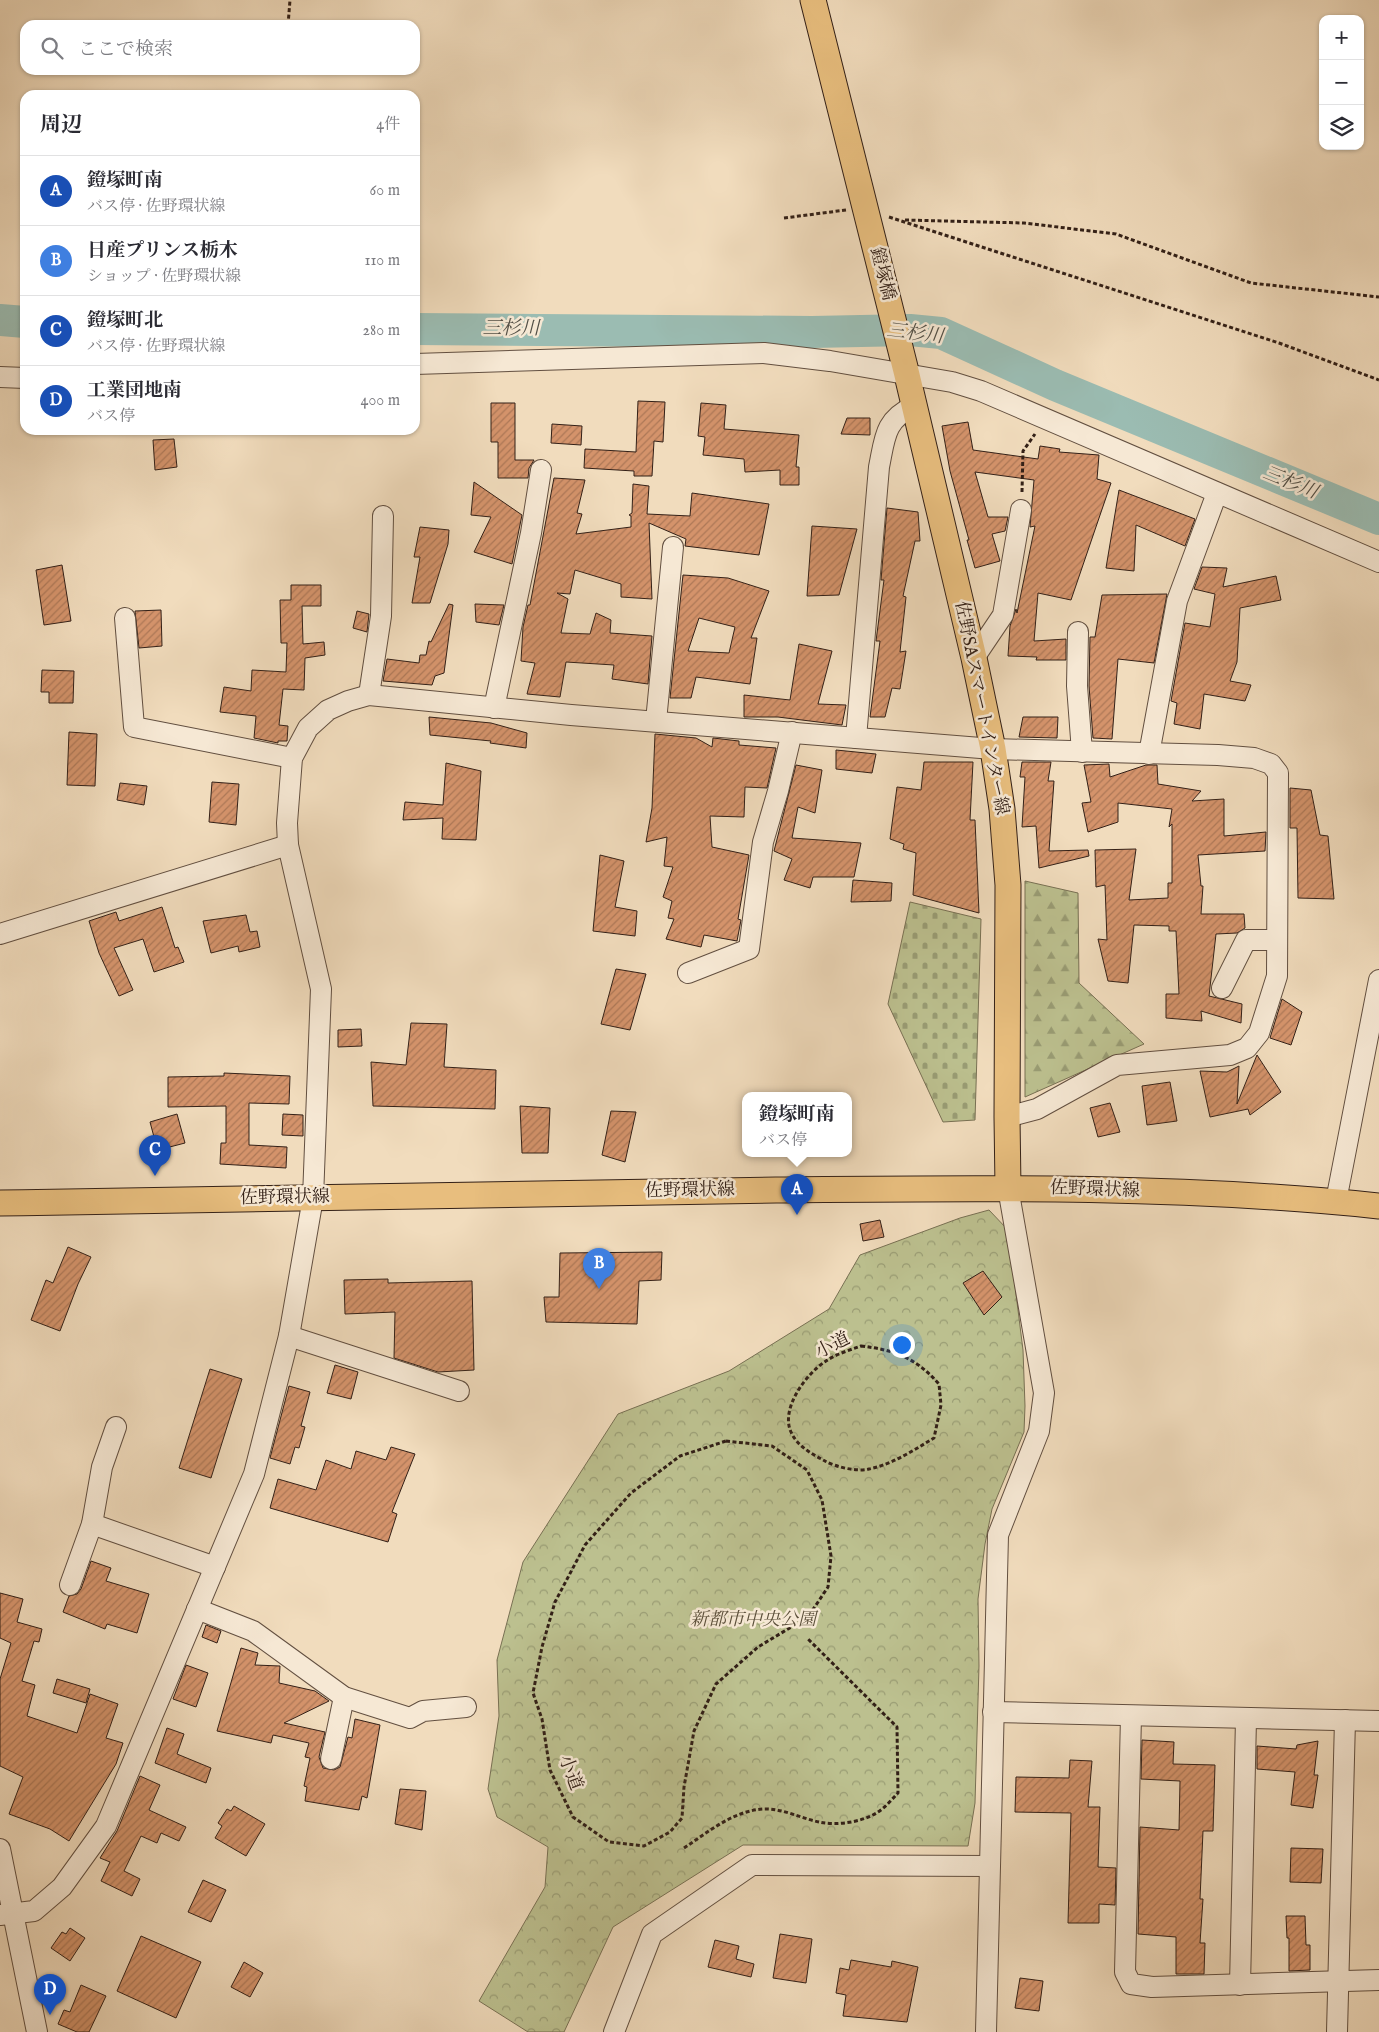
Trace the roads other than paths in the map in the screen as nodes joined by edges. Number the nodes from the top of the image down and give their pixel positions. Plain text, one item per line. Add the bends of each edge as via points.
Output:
1 (813, 0) edge
2 (420, 364) edge
3 (904, 364) junction
4 (0, 377) edge
5 (20, 378) edge
6 (914, 406) junction
7 (541, 470) dead end
8 (1217, 493) junction
9 (1021, 510) road end
10 (383, 516) dead end
11 (673, 547) dead end
12 (1379, 562) edge
13 (125, 618) dead end
14 (1078, 632) dead end
15 (974, 658) junction
16 (369, 695) junction
17 (494, 708) junction
18 (656, 721) junction
19 (792, 732) junction
20 (856, 738) junction
21 (993, 749) junction
22 (1082, 752) junction
23 (1149, 754) junction
24 (292, 758) junction
25 (288, 845) junction
26 (0, 934) edge
27 (1277, 940) junction
28 (688, 973) dead end
29 (1379, 980) edge
30 (1222, 988) dead end
31 (1007, 1117) junction
32 (1008, 1188) junction
33 (313, 1198) junction
34 (1336, 1201) junction
35 (0, 1203) edge
36 (1379, 1206) edge
37 (289, 1336) junction
38 (460, 1391) dead end
39 (116, 1427) dead end
40 (92, 1524) junction
41 (215, 1567) junction
42 (70, 1586) dead end
43 (197, 1609) junction
44 (344, 1697) junction
45 (466, 1707) dead end
46 (993, 1712) junction
47 (1132, 1716) junction
48 (1246, 1719) junction
49 (1345, 1720) junction
50 (1379, 1720) edge
51 (331, 1759) dead end
52 (0, 1849) edge
53 (989, 1866) junction
54 (7, 1915) edge
55 (1379, 1980) edge
56 (1338, 1982) junction
57 (1240, 1985) junction
58 (37, 2032) edge
59 (614, 2032) edge
60 (986, 2032) edge
61 (1337, 2032) edge

1 - 3 main road, 鐙塚橋
2 - 3 street via 764,353 830,361
3 - 6 main road, 佐野SAスマートインター線
3 - 8 street via 981,391
4 - 5 street
6 - 15 main road, 佐野SAスマートインター線
6 - 20 street via 890,422 885,435
7 - 17 street
8 - 12 street
8 - 23 street via 1177,601
9 - 15 street via 1003,615
10 - 16 street via 381,616
11 - 18 street
13 - 24 street via 134,728
14 - 22 street via 1077,686
15 - 21 main road, 佐野SAスマートインター線
16 - 17 street
16 - 24 street via 328,710 308,728
17 - 18 street
18 - 19 street
19 - 20 street
19 - 28 street via 763,842 749,949
20 - 21 street
21 - 22 street
21 - 31 main road, 佐野SAスマートインター線 via 1008,885
22 - 23 street
23 - 27 street via 1254,758 1271,764 1278,774
24 - 25 street
25 - 26 street
25 - 33 street via 320,989
27 - 30 street via 1246,940
27 - 31 street via 1277,976 1272,994 1259,1033 1247,1048 1230,1054 1117,1065 1037,1109
29 - 34 street
31 - 32 main road, 佐野SAスマートインター線
32 - 33 main road, 佐野環状線
32 - 34 main road, 佐野環状線
32 - 46 street via 1044,1393 1039,1431 998,1535
33 - 35 main road, 佐野環状線
33 - 37 street
34 - 36 main road, 佐野環状線
37 - 38 street
37 - 41 street via 254,1474
39 - 40 street via 102,1467
40 - 41 street
40 - 42 street
41 - 43 street
43 - 44 street via 253,1631
43 - 54 street via 106,1826 62,1887 34,1911
44 - 45 street via 410,1718 423,1712
44 - 51 street
46 - 47 street
46 - 53 street
47 - 48 street
47 - 57 street via 1125,1972 1131,1984 1152,1987
48 - 49 street
48 - 57 street
49 - 50 street
49 - 56 street
52 - 54 street
53 - 59 street via 752,1865 652,1934
53 - 60 street
54 - 58 street
55 - 56 street
56 - 57 street
56 - 61 street

